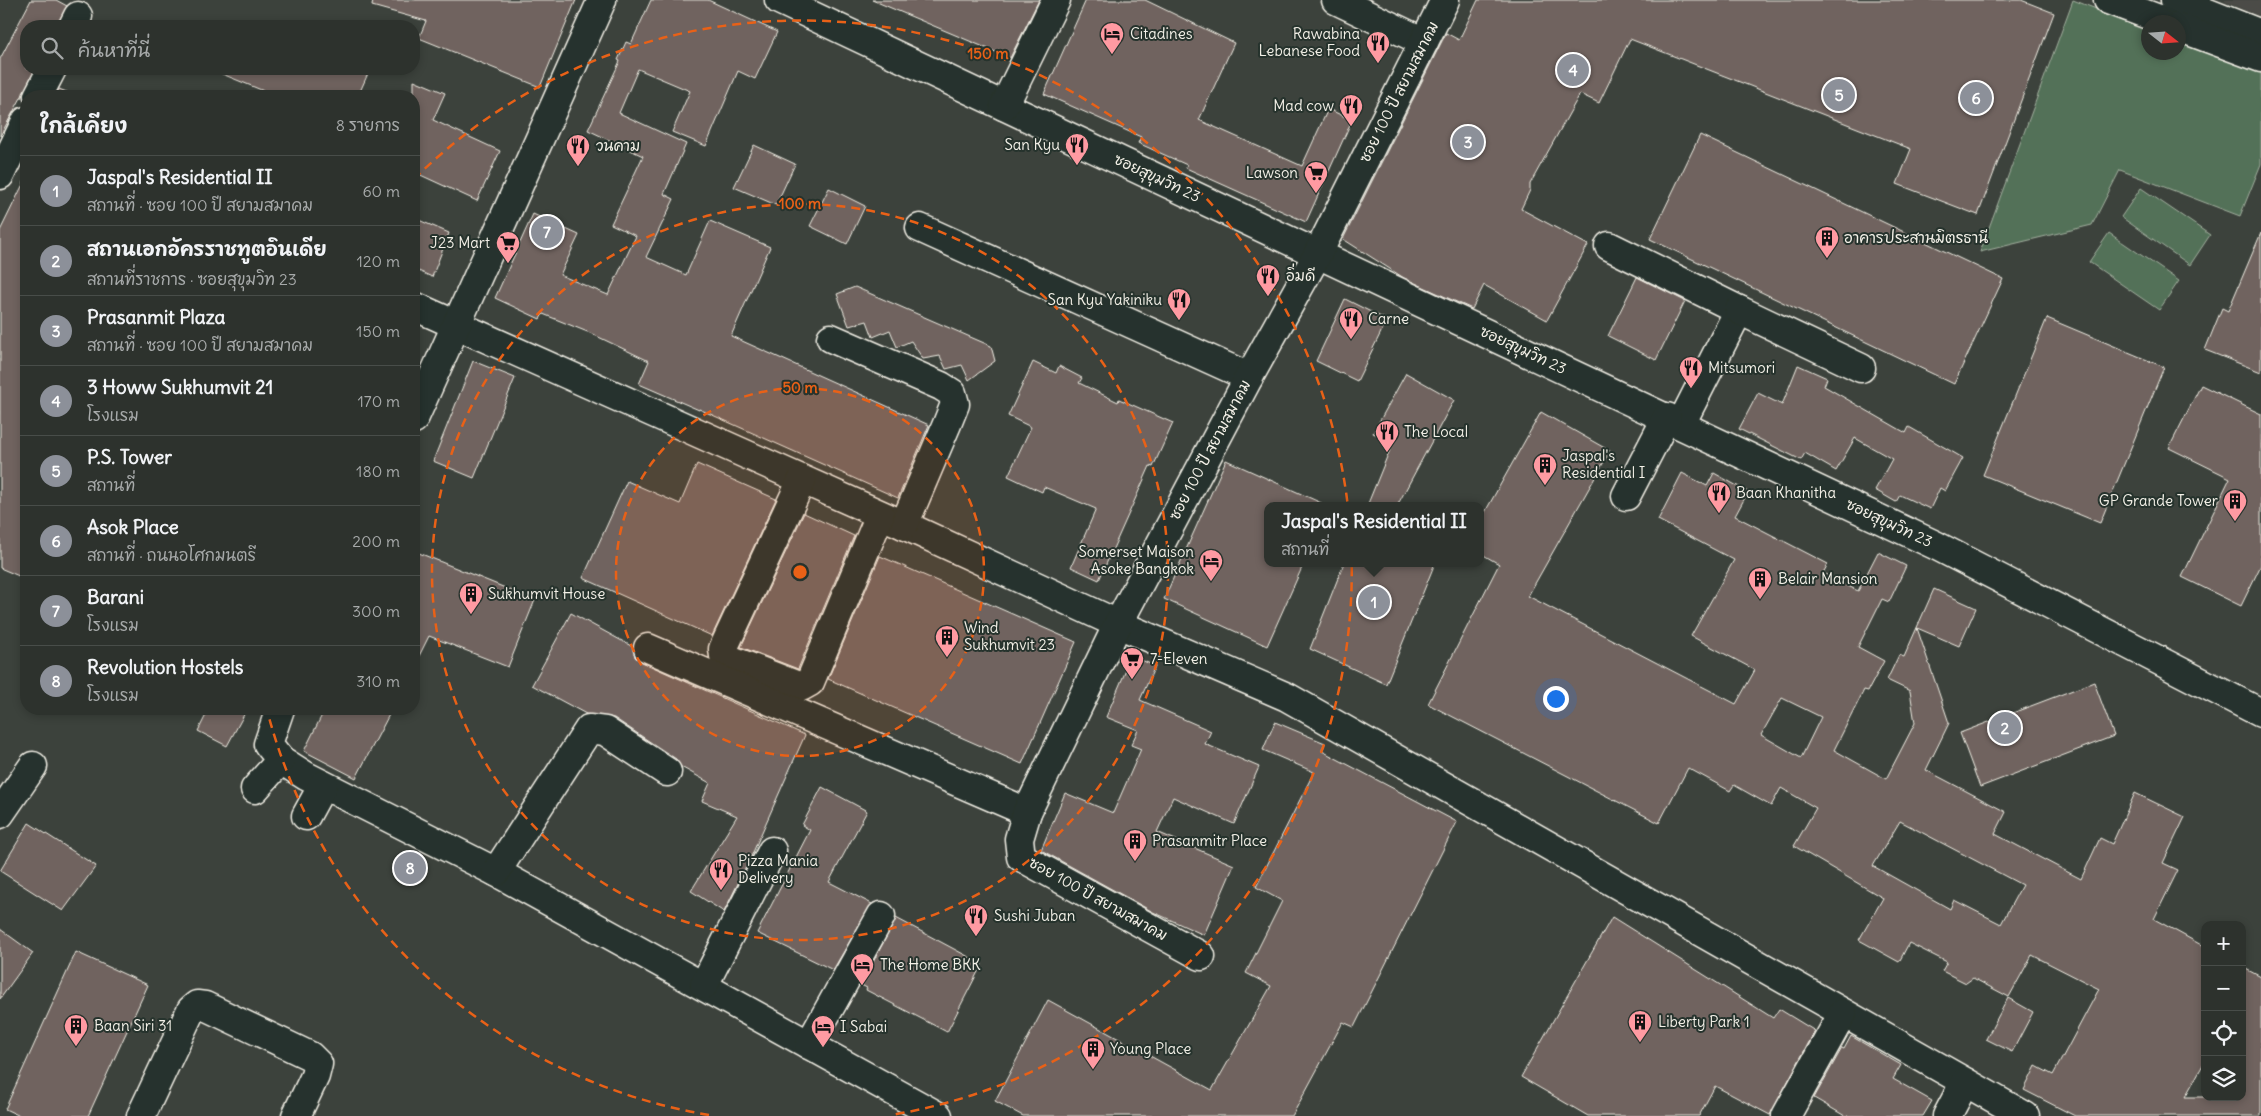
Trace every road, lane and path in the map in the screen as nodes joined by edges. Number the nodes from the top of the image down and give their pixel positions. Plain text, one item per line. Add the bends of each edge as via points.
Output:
1 (602, 0) edge
2 (779, 0) edge
3 (1056, 0) edge
4 (1336, 0) edge
5 (1445, 0) edge
6 (2108, 0) edge
7 (2175, 0) edge
8 (2148, 15) edge
9 (2186, 30) edge
10 (2261, 34) edge
11 (1424, 42) junction
12 (2261, 58) edge
13 (49, 75) edge
14 (41, 90) edge
15 (1004, 106) junction
16 (20, 133) edge
17 (0, 175) edge
18 (920, 228) dead end
19 (1609, 246) dead end
20 (1317, 255) junction
21 (420, 309) edge
22 (1739, 310) junction
23 (457, 326) junction
24 (831, 338) dead end
25 (1860, 368) dead end
26 (1249, 377) junction
27 (420, 406) edge
28 (1674, 421) junction
29 (802, 480) junction
30 (1626, 496) dead end
31 (892, 520) junction
32 (1118, 624) junction
33 (648, 648) dead end
34 (2261, 714) edge
35 (278, 715) edge
36 (282, 760) junction
37 (33, 766) dead end
38 (667, 772) dead end
39 (323, 785) junction
40 (255, 789) dead end
41 (1027, 812) junction
42 (0, 814) edge
43 (306, 816) dead end
44 (772, 851) dead end
45 (496, 872) junction
46 (881, 916) dead end
47 (1201, 956) dead end
48 (704, 985) junction
49 (1843, 1013) junction
50 (809, 1045) junction
51 (335, 1063) dead end
52 (1965, 1082) junction
53 (141, 1116) edge
54 (296, 1116) edge
55 (310, 1116) edge
56 (938, 1116) edge
57 (1786, 1116) edge
58 (1946, 1116) edge
59 (2025, 1116) edge

1 - 23 street
2 - 15 street, ซอยสุขุมวิท 23
3 - 15 street
4 - 11 street
5 - 11 street, ซอย 100 ปี สยามสมาคม
6 - 8 street
7 - 10 street
9 - 12 street
11 - 20 street, ซอย 100 ปี สยามสมาคม
13 - 14 street
15 - 20 street, ซอยสุขุมวิท 23
16 - 17 street
18 - 26 street
19 - 22 street
20 - 26 street, ซอย 100 ปี สยามสมาคม
20 - 28 street, ซอยสุขุมวิท 23
21 - 23 street
22 - 25 street
22 - 28 street
23 - 27 street
23 - 29 street
24 - 31 street via 952,393 955,404 948,424
26 - 32 street, ซอย 100 ปี สยามสมาคม
28 - 30 street
28 - 34 street, ซอยสุขุมวิท 23 via 1935,544
29 - 31 street
29 - 31 street via 723,650 724,656 730,659 801,687 806,686
31 - 32 street
32 - 41 street, ซอย 100 ปี สยามสมาคม
32 - 49 street via 1287,697
33 - 41 street
35 - 36 street via 268,744
36 - 39 street
36 - 40 street
37 - 42 street
38 - 45 street via 605,731 589,729
39 - 43 street
39 - 45 street
41 - 47 street, ซอย 100 ปี สยามสมาคม via 1019,839 1021,857
44 - 48 street
45 - 48 street
46 - 50 street
48 - 50 street
49 - 52 street
49 - 57 street
50 - 56 street
51 - 55 street
52 - 58 street
52 - 59 street
53 - 54 street via 190,1010 197,1004 310,1056 318,1064

